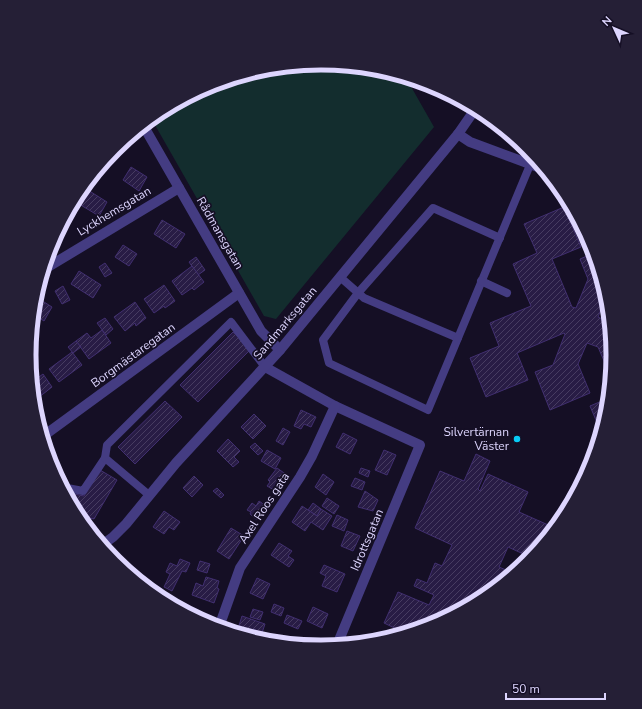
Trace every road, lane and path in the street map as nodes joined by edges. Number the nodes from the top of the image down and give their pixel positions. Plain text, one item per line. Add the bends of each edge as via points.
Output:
1 (472, 113) edge
2 (146, 130) edge
3 (458, 134) junction
4 (531, 162) edge
5 (533, 164) edge
6 (179, 188) junction
7 (500, 238) junction
8 (50, 266) edge
9 (340, 277) junction
10 (482, 281) junction
11 (239, 293) junction
12 (358, 293) junction
13 (507, 293) dead end
14 (458, 338) junction
15 (280, 350) junction
16 (265, 367) junction
17 (335, 406) junction
18 (47, 433) edge
19 (104, 458) junction
20 (69, 488) edge
21 (149, 495) junction
22 (107, 542) edge
23 (114, 548) dead end
24 (115, 551) edge
25 (221, 621) edge
26 (339, 639) edge

1 - 3 street, Sandmarksgatan
2 - 6 street, Rådmansgatan
3 - 4 street via 470,142
3 - 9 street, Sandmarksgatan
5 - 7 lane
6 - 8 street, Lyckhemsgatan
6 - 11 street, Rådmansgatan
7 - 10 lane
7 - 12 lane via 432,208
9 - 12 lane
9 - 15 street, Sandmarksgatan
10 - 13 lane
10 - 14 lane
11 - 15 street, Rådmansgatan via 261,331
11 - 18 street, Borgmästaregatan
12 - 14 lane via 364,298
12 - 14 lane via 323,340 329,363 428,410
15 - 16 street, Sandmarksgatan
16 - 17 street
16 - 19 lane via 231,322 107,445
16 - 21 street, Sandmarksgatan
17 - 25 street, Axel Roos gata via 300,477 240,568
17 - 26 street, Idrottsgatan via 420,445
19 - 20 lane via 83,491
19 - 21 lane
21 - 22 street, Sandmarksgatan
23 - 24 path

